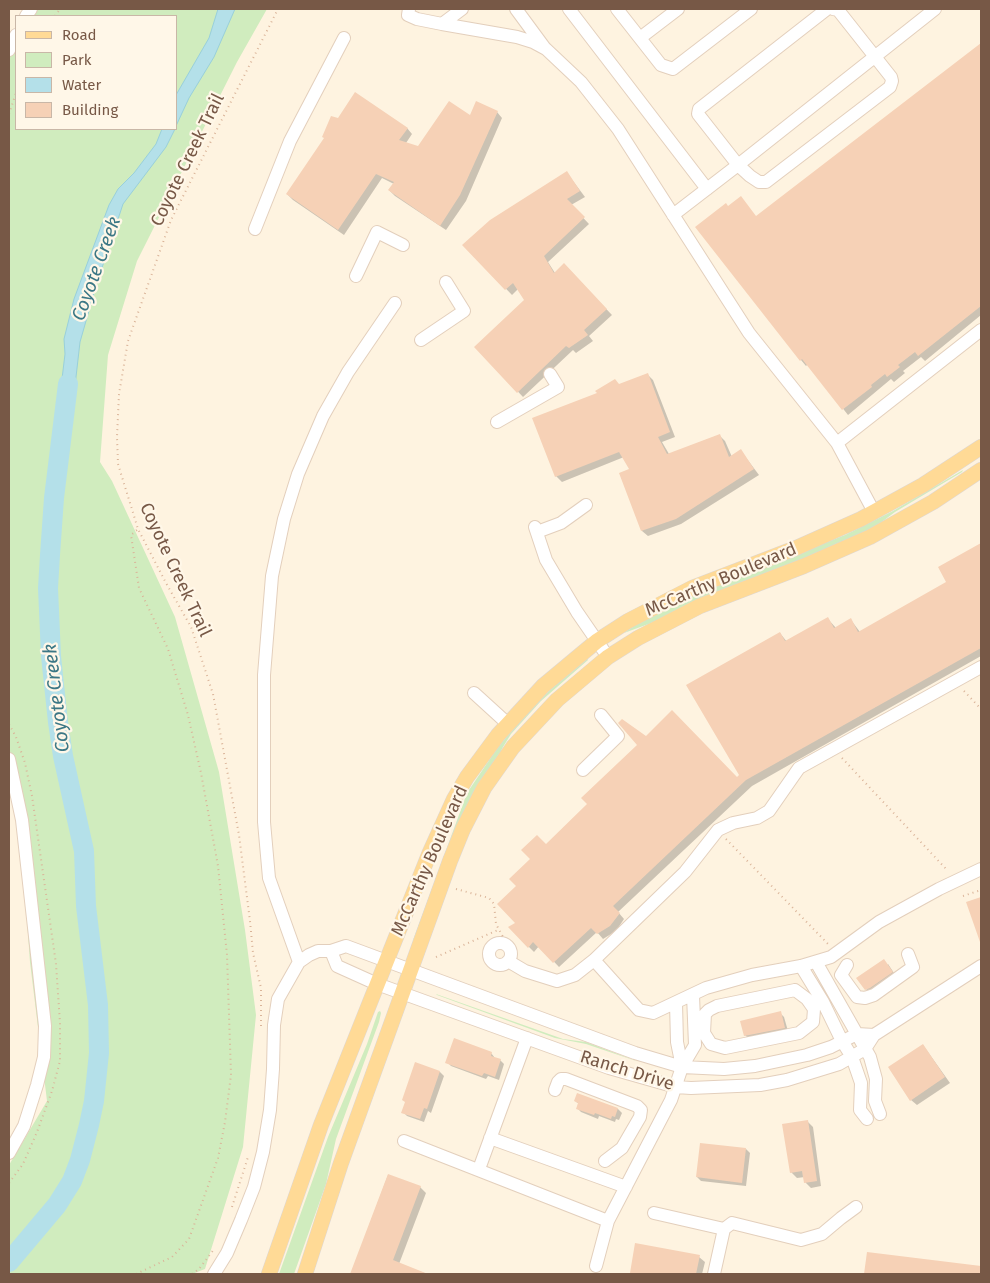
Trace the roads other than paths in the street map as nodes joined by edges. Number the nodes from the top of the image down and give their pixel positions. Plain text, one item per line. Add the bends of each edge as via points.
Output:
1 (409, 9) edge
2 (462, 9) edge
3 (516, 9) edge
4 (569, 9) edge
5 (617, 9) edge
6 (678, 9) edge
7 (752, 9) edge
8 (827, 9) edge
9 (833, 9) edge
10 (935, 9) edge
11 (442, 24) junction
12 (15, 37) edge
13 (344, 38) dead end
14 (640, 38) junction
15 (9, 50) edge
16 (546, 50) junction
17 (874, 56) junction
18 (738, 165) junction
19 (707, 189) junction
20 (673, 214) junction
21 (255, 230) dead end
22 (403, 245) dead end
23 (356, 276) dead end
24 (446, 282) dead end
25 (395, 303) dead end
26 (981, 330) edge
27 (421, 340) dead end
28 (550, 374) dead end
29 (497, 422) dead end
30 (838, 443) junction
31 (981, 447) edge
32 (981, 470) edge
33 (586, 505) dead end
34 (874, 512) junction
35 (597, 641) junction
36 (608, 657) junction
37 (981, 667) edge
38 (474, 693) dead end
39 (601, 715) dead end
40 (508, 724) junction
41 (9, 759) edge
42 (583, 770) dead end
43 (981, 869) edge
44 (331, 951) junction
45 (908, 954) dead end
46 (594, 960) junction
47 (508, 961) junction
48 (299, 962) junction
49 (386, 962) junction
50 (816, 962) junction
51 (847, 965) dead end
52 (800, 966) junction
53 (981, 966) edge
54 (410, 971) junction
55 (772, 971) junction
56 (377, 984) junction
57 (706, 988) junction
58 (402, 994) junction
59 (776, 994) junction
60 (693, 995) junction
61 (676, 1002) junction
62 (713, 1008) junction
63 (857, 1034) junction
64 (874, 1035) junction
65 (527, 1038) junction
66 (842, 1041) junction
67 (865, 1049) junction
68 (852, 1057) junction
69 (682, 1067) junction
70 (676, 1087) junction
71 (555, 1090) dead end
72 (880, 1114) dead end
73 (867, 1119) dead end
74 (490, 1138) junction
75 (404, 1141) dead end
76 (9, 1153) edge
77 (605, 1161) dead end
78 (479, 1170) junction
79 (626, 1187) junction
80 (856, 1207) dead end
81 (654, 1213) dead end
82 (608, 1221) junction
83 (724, 1229) junction
84 (596, 1266) dead end
85 (214, 1274) edge
86 (269, 1274) edge
87 (304, 1274) edge
88 (714, 1274) edge

1 - 11 street via 408,15 416,19
2 - 11 street
3 - 16 street
4 - 19 street
5 - 14 street
6 - 14 street
7 - 14 street via 673,69 661,65
8 - 18 street via 699,109 698,114
9 - 17 street via 838,10
10 - 17 street
11 - 16 street via 517,37
12 - 15 street
13 - 21 street via 290,141
16 - 20 street via 582,82 618,129
17 - 18 street
17 - 18 street via 891,76 890,87 766,182 759,182
18 - 19 street
19 - 20 street
20 - 30 street via 748,333
22 - 23 street via 377,232
24 - 27 street via 464,311
25 - 48 street via 348,372 323,416 295,483 272,576 264,675 264,822 269,878
26 - 30 street
28 - 29 street via 558,387
30 - 34 street
31 - 34 main road, McCarthy Boulevard
32 - 36 main road, McCarthy Boulevard via 933,502 870,537 700,606
33 - 35 street via 561,522 536,530 546,560
34 - 35 main road, McCarthy Boulevard via 796,548 683,592
35 - 36 street
35 - 40 main road, McCarthy Boulevard via 543,686
36 - 54 main road, McCarthy Boulevard via 534,724 484,788 457,845
37 - 46 street via 799,768 769,811 718,830 685,872
38 - 40 street
39 - 42 street via 618,736
40 - 49 main road, McCarthy Boulevard via 482,755 454,799
41 - 76 street via 22,820 45,1026 44,1057 38,1085 24,1126
43 - 50 street via 879,922 831,957
44 - 48 street, Ranch Drive via 314,953
44 - 49 street, Ranch Drive via 346,946
44 - 56 street, Ranch Drive via 337,966
45 - 51 street via 913,967 865,998 857,997 841,975
46 - 47 street via 575,975 557,981 525,971
46 - 61 street via 639,1010 653,1013
47 - 47 street via 497,965 491,960 489,953 493,946 504,944 510,950
48 - 85 street via 278,999 270,1110 254,1187 227,1253
49 - 54 street, Ranch Drive
49 - 56 main road, McCarthy Boulevard
50 - 52 street
50 - 63 street
52 - 55 street
52 - 66 street
53 - 64 street, Ranch Drive
54 - 58 main road, McCarthy Boulevard
54 - 69 street, Ranch Drive via 643,1056
55 - 57 street
55 - 59 street
56 - 58 street, Ranch Drive
56 - 86 main road, McCarthy Boulevard via 321,1125
57 - 60 street
57 - 62 street
58 - 65 street, Ranch Drive
58 - 87 main road, McCarthy Boulevard
59 - 62 street
59 - 62 street via 795,990 807,999 814,1008 812,1022 799,1033 724,1048 711,1044 704,1033 705,1014
60 - 61 street
60 - 69 street via 695,1045
61 - 69 street via 677,1042
63 - 64 street, Ranch Drive
63 - 66 street, Ranch Drive
63 - 67 street
64 - 67 street, Ranch Drive
65 - 70 street, Ranch Drive via 616,1071
65 - 74 street
66 - 68 street
66 - 69 street, Ranch Drive via 807,1055 756,1066 724,1069
67 - 68 street, Ranch Drive
67 - 72 street via 876,1079 875,1101
68 - 70 street, Ranch Drive via 813,1073 760,1085
68 - 73 street via 861,1083 860,1110
69 - 70 street
70 - 79 street
71 - 77 street via 561,1079 566,1079 641,1110 622,1148
74 - 78 street
74 - 79 street
75 - 78 street
78 - 82 street
79 - 82 street
80 - 83 street via 822,1234 800,1240 732,1223
81 - 83 street
82 - 84 street
83 - 88 street

